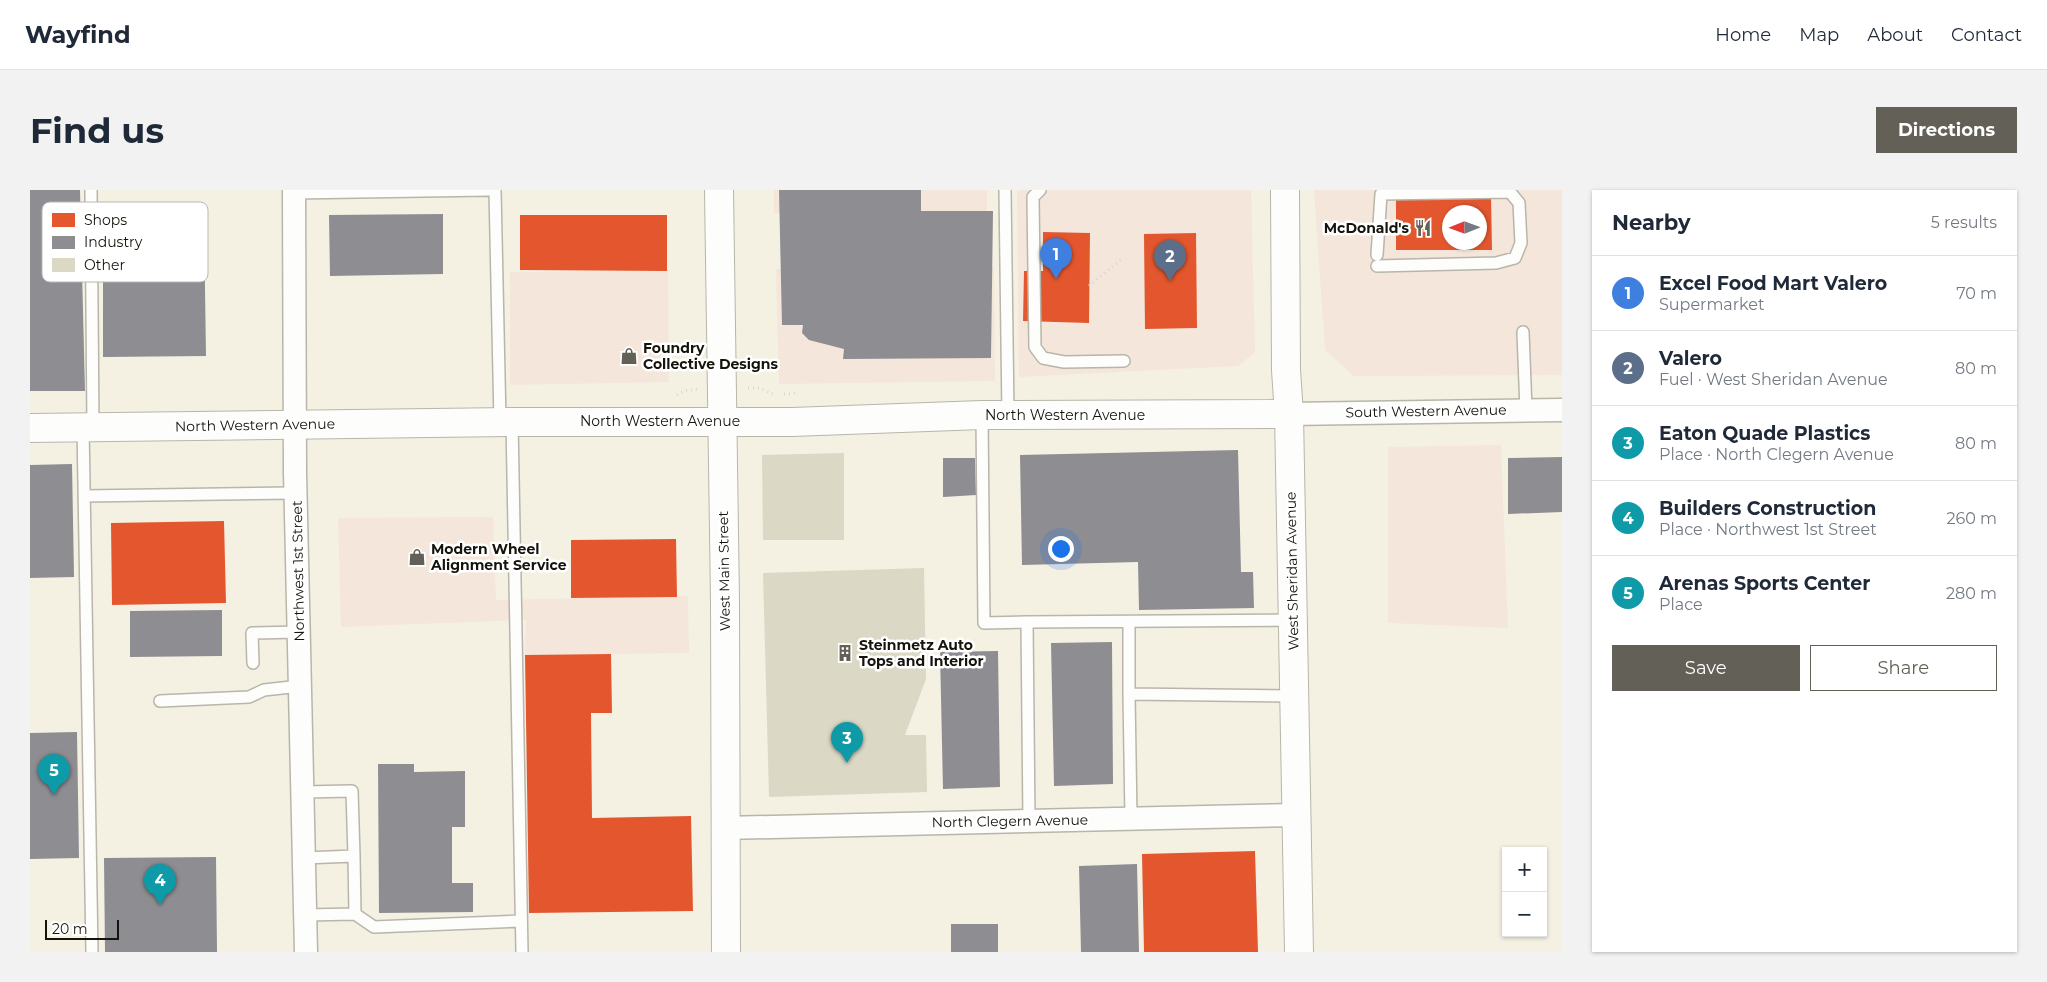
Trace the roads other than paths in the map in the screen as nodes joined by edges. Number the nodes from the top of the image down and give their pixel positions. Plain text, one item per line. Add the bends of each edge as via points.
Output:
1 (489, 190) edge
2 (495, 190) edge
3 (719, 190) edge
4 (1005, 190) edge
5 (1040, 190) edge
6 (1285, 190) edge
7 (294, 192) edge
8 (1377, 260) joint
9 (90, 282) edge
10 (1523, 332) dead end
11 (1124, 361) dead end
12 (1526, 410) junction
13 (1562, 410) edge
14 (1289, 414) junction
15 (995, 415) junction
16 (722, 421) junction
17 (506, 422) junction
18 (296, 424) junction
19 (88, 427) junction
20 (30, 428) edge
21 (296, 493) junction
22 (84, 496) junction
23 (1293, 620) junction
24 (1027, 622) junction
25 (1129, 622) junction
26 (299, 632) junction
27 (253, 663) dead end
28 (300, 686) junction
29 (1130, 694) junction
30 (1294, 696) junction
31 (160, 701) dead end
32 (303, 792) junction
33 (1296, 815) junction
34 (1131, 818) junction
35 (1029, 821) junction
36 (724, 828) junction
37 (354, 856) junction
38 (304, 858) junction
39 (355, 914) junction
40 (305, 915) junction
41 (521, 921) junction
42 (92, 952) edge
43 (306, 952) edge
44 (522, 952) edge
45 (726, 952) edge
46 (1299, 952) edge

1 - 7 lane
2 - 17 lane
3 - 16 main road, West Main Street
4 - 15 lane
5 - 11 lane via 1033,197 1035,347 1043,358 1064,362
6 - 14 main road, West Sheridan Avenue
7 - 18 street, Northwest 1st Street
8 - 8 lane via 1496,263 1515,258 1521,243 1519,203 1510,192 1381,194
9 - 19 lane
10 - 12 lane
12 - 13 street, South Western Avenue
12 - 14 street, South Western Avenue
14 - 15 main road, North Western Avenue
14 - 23 main road, West Sheridan Avenue
15 - 16 main road, North Western Avenue
15 - 24 lane via 984,623
16 - 17 main road, North Western Avenue
16 - 36 main road, West Main Street
17 - 18 main road, North Western Avenue
17 - 41 lane
18 - 19 main road, North Western Avenue
18 - 21 street, Northwest 1st Street
19 - 20 main road, North Western Avenue
19 - 22 lane
21 - 22 lane
21 - 26 street, Northwest 1st Street
22 - 42 lane
23 - 25 lane
23 - 30 main road, West Sheridan Avenue
24 - 25 lane
24 - 35 lane
25 - 29 lane
26 - 27 lane via 252,633
26 - 28 street, Northwest 1st Street
28 - 31 lane via 264,690 248,697
28 - 32 street, Northwest 1st Street
29 - 30 lane
29 - 34 lane
30 - 33 main road, West Sheridan Avenue
32 - 37 lane via 352,791
32 - 38 street, Northwest 1st Street
33 - 34 street, North Clegern Avenue
33 - 46 main road, West Sheridan Avenue
34 - 35 street, North Clegern Avenue
35 - 36 street, North Clegern Avenue
36 - 45 main road, West Main Street
37 - 38 lane
37 - 39 lane
38 - 40 street, Northwest 1st Street
39 - 40 lane
39 - 41 lane via 374,927
40 - 43 street, Northwest 1st Street
41 - 44 lane

